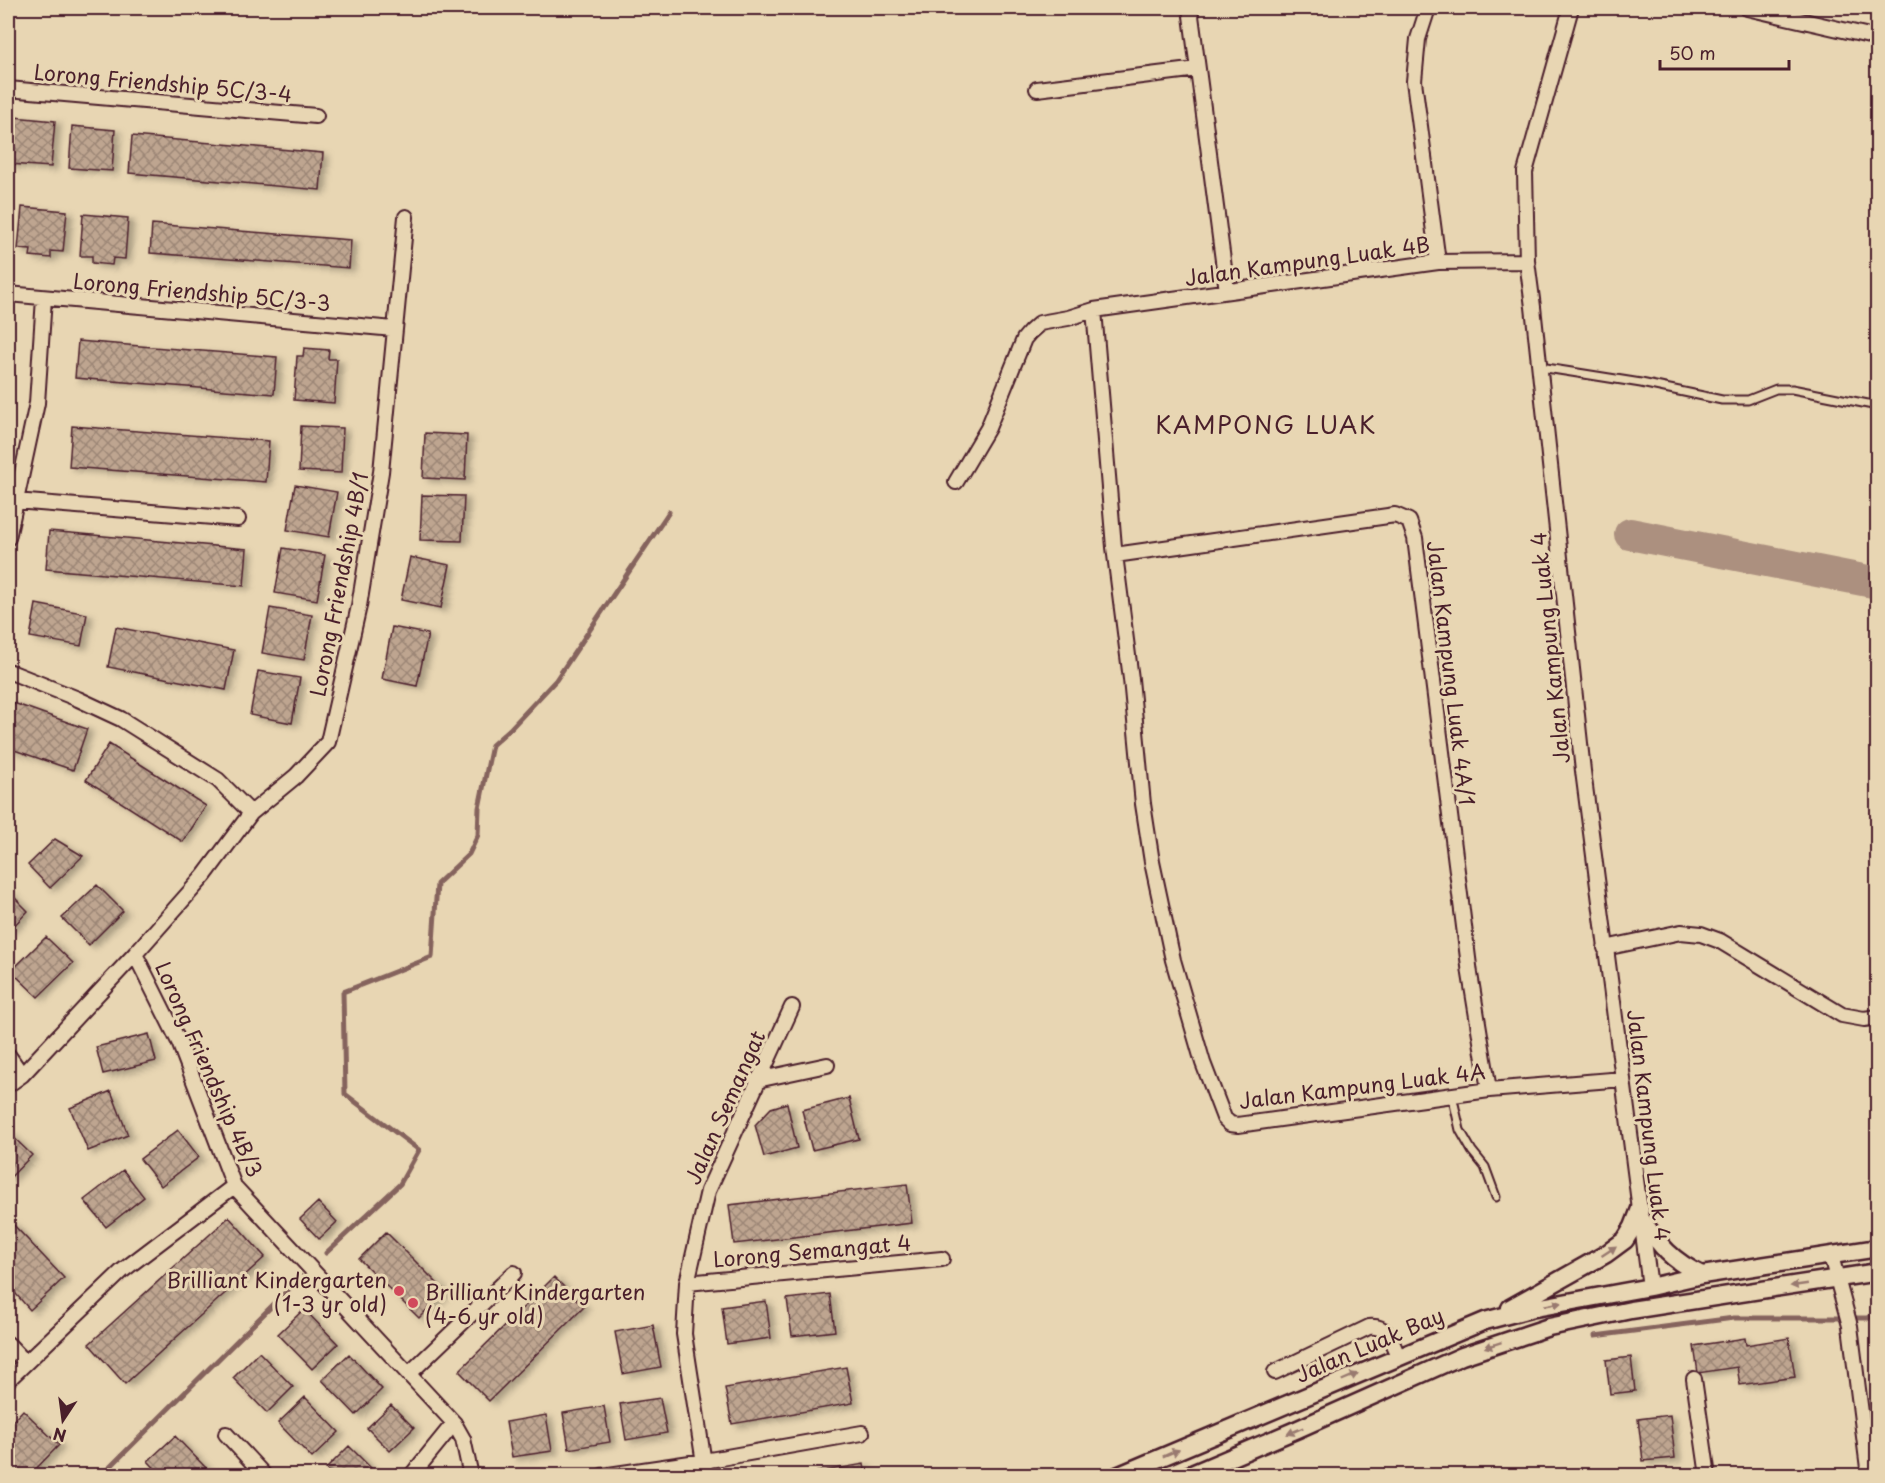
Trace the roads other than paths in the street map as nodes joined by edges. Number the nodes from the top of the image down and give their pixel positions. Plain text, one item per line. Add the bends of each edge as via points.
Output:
1 (1190, 8) edge
2 (1428, 8) edge
3 (1571, 8) edge
4 (1747, 8) edge
5 (1878, 38) edge
6 (1198, 69) junction
7 (8, 89) edge
8 (1038, 89) dead end
9 (316, 116) dead end
10 (406, 217) dead end
11 (1527, 261) junction
12 (1438, 262) junction
13 (1227, 291) junction
14 (8, 294) edge
15 (44, 298) junction
16 (1094, 310) junction
17 (394, 329) junction
18 (1540, 367) junction
19 (1878, 406) edge
20 (956, 482) dead end
21 (15, 501) junction
22 (238, 519) dead end
23 (8, 538) edge
24 (1115, 551) junction
25 (8, 671) edge
26 (251, 813) junction
27 (1605, 948) junction
28 (135, 954) junction
29 (792, 1006) dead end
30 (1878, 1017) edge
31 (8, 1055) edge
32 (827, 1065) dead end
33 (22, 1075) junction
34 (1623, 1079) junction
35 (757, 1080) junction
36 (8, 1086) edge
37 (1489, 1090) junction
38 (1452, 1095) junction
39 (234, 1186) junction
40 (1496, 1197) dead end
41 (1641, 1215) junction
42 (1878, 1248) edge
43 (1831, 1256) junction
44 (942, 1258) dead end
45 (1878, 1272) edge
46 (514, 1273) dead end
47 (1702, 1275) junction
48 (1839, 1280) junction
49 (687, 1283) junction
50 (1650, 1287) junction
51 (1670, 1304) junction
52 (1631, 1310) junction
53 (1485, 1321) junction
54 (8, 1344) edge
55 (1398, 1356) junction
56 (26, 1362) junction
57 (1275, 1372) dead end
58 (409, 1374) junction
59 (1694, 1379) dead end
60 (8, 1380) edge
61 (454, 1423) junction
62 (862, 1433) dead end
63 (225, 1434) dead end
64 (704, 1461) junction
65 (1872, 1470) edge
66 (265, 1476) edge
67 (411, 1476) edge
68 (471, 1476) edge
69 (602, 1476) edge
70 (706, 1476) edge
71 (1117, 1476) edge
72 (1187, 1476) edge
73 (1708, 1476) edge

1 - 6 street
2 - 12 street via 1418,39 1414,81
3 - 11 street, Jalan Kampung Luak 4 via 1525,172
4 - 5 street
6 - 8 street
6 - 13 street
7 - 9 street, Lorong Friendship 5C/3-4
10 - 17 street, Lorong Friendship 4B/1
11 - 12 street, Jalan Kampung Luak 4B
11 - 18 street, Jalan Kampung Luak 4
12 - 13 street, Jalan Kampung Luak 4B
13 - 16 street, Jalan Kampung Luak 4B
14 - 15 street, Lorong Friendship 5C/3-3
15 - 17 street, Lorong Friendship 5C/3-3
15 - 21 street via 37,403
16 - 20 street, Jalan Kampung Luak 4B via 1040,322 1024,339 988,428
16 - 24 street, Jalan Kampung Luak 4A
17 - 26 street, Lorong Friendship 4B/1 via 381,472 359,606 328,742 296,776
18 - 19 lane via 1722,400 1748,400 1776,389 1792,389
18 - 27 street, Jalan Kampung Luak 4
21 - 22 street
21 - 23 street
24 - 37 street, Jalan Kampung Luak 4A/1 via 1395,514 1409,521 1415,538 1470,974
24 - 38 street, Jalan Kampung Luak 4A via 1152,862 1173,960 1203,1063 1224,1118 1238,1125
25 - 26 street via 121,719 218,780
26 - 28 street, Lorong Friendship 4B/1 via 204,876
27 - 30 street via 1681,932 1701,934 1720,941 1842,1015
27 - 34 street, Jalan Kampung Luak 4
28 - 33 street
28 - 39 street, Lorong Friendship 4B/3 via 179,1042
29 - 35 street, Jalan Semangat
31 - 33 street
32 - 35 street
33 - 36 street
34 - 37 street, Jalan Kampung Luak 4A
34 - 41 street, Jalan Kampung Luak 4
35 - 49 street, Jalan Semangat via 708,1191
37 - 38 street, Jalan Kampung Luak 4A
38 - 40 lane via 1460,1130 1485,1167
39 - 56 street via 122,1270
39 - 58 street, Lorong Friendship 4B/3
41 - 47 street via 1673,1259
41 - 50 street, Jalan Kampung Luak 4
53 -> 41 street via 1606,1254 1625,1240
42 - 43 street
43 - 47 street
43 - 48 street
44 - 49 street, Lorong Semangat 4
45 - 48 street
46 - 58 street
47 - 50 street, Jalan Luak Bay
48 -> 51 street
48 - 65 street
49 - 64 street, Jalan Semangat via 684,1334
50 - 51 street
50 - 52 street
53 -> 50 street, Jalan Luak Bay
51 - 52 street
52 -> 72 street via 1549,1327 1462,1356
53 - 55 street, Jalan Luak Bay
54 - 56 street
55 - 57 street via 1378,1326
71 -> 55 street, Jalan Luak Bay
56 - 60 street
58 - 61 street, Lorong Friendship 4B/3
59 - 73 street
61 - 67 street
61 - 68 street, Lorong Friendship 4B/3 via 463,1440
62 - 64 street
63 - 66 street
64 - 69 street
64 - 70 street, Jalan Semangat

